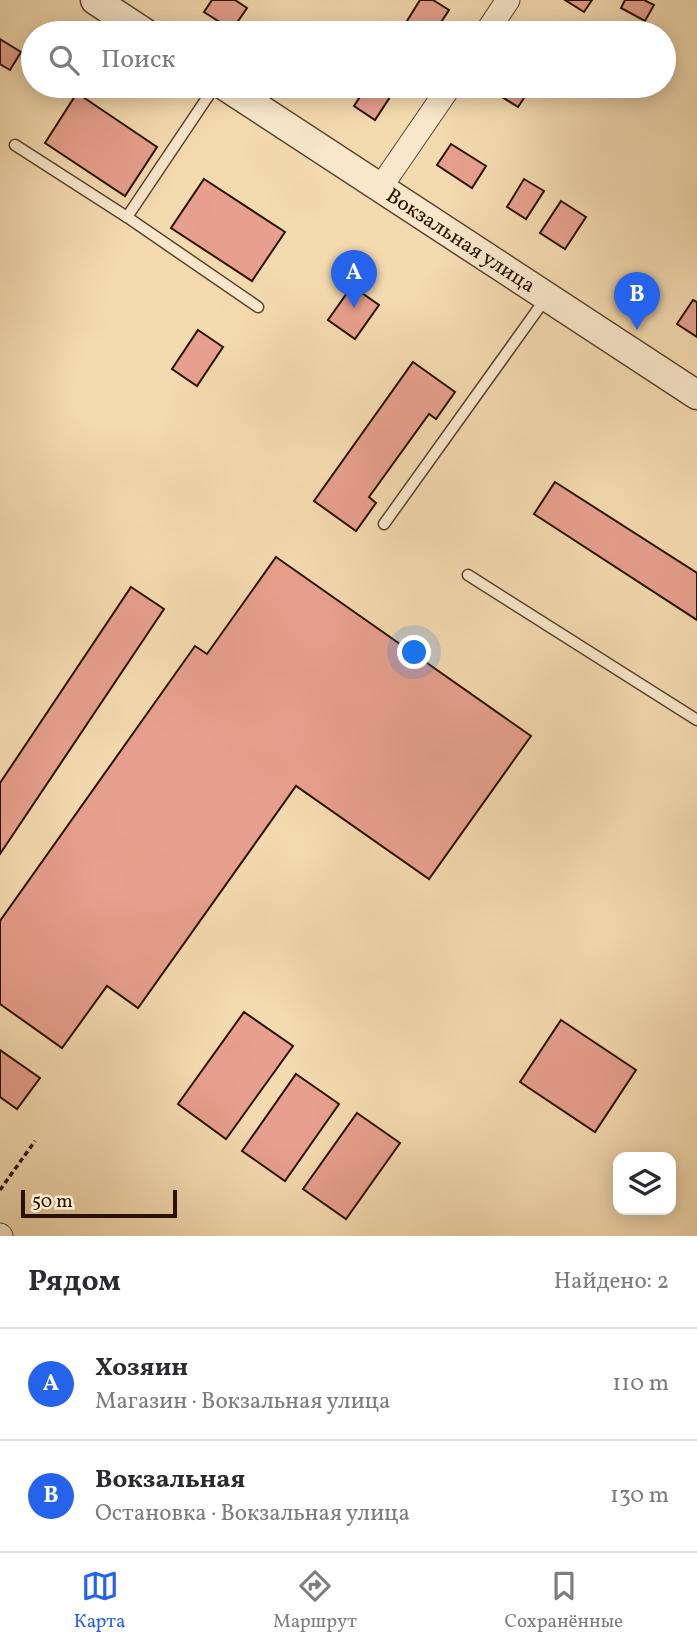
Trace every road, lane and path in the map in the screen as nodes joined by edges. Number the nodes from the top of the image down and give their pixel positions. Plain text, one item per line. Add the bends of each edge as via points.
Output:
1 (95, 0) edge
2 (508, 0) edge
3 (127, 21) edge
4 (494, 21) edge
5 (207, 98) edge
6 (243, 98) edge
7 (442, 98) edge
8 (15, 145) dead end
9 (380, 188) junction
10 (127, 217) junction
11 (548, 296) junction
12 (258, 307) dead end
13 (697, 395) edge
14 (384, 524) dead end
15 (468, 575) dead end
16 (697, 720) edge
17 (35, 1141) dead end
18 (0, 1190) edge

1 - 3 street
2 - 4 street
5 - 10 lane
6 - 9 street, Вокзальная улица
7 - 9 street
8 - 10 lane
9 - 11 street, Вокзальная улица
10 - 12 lane
11 - 13 street, Вокзальная улица
11 - 14 lane
15 - 16 lane
17 - 18 path

